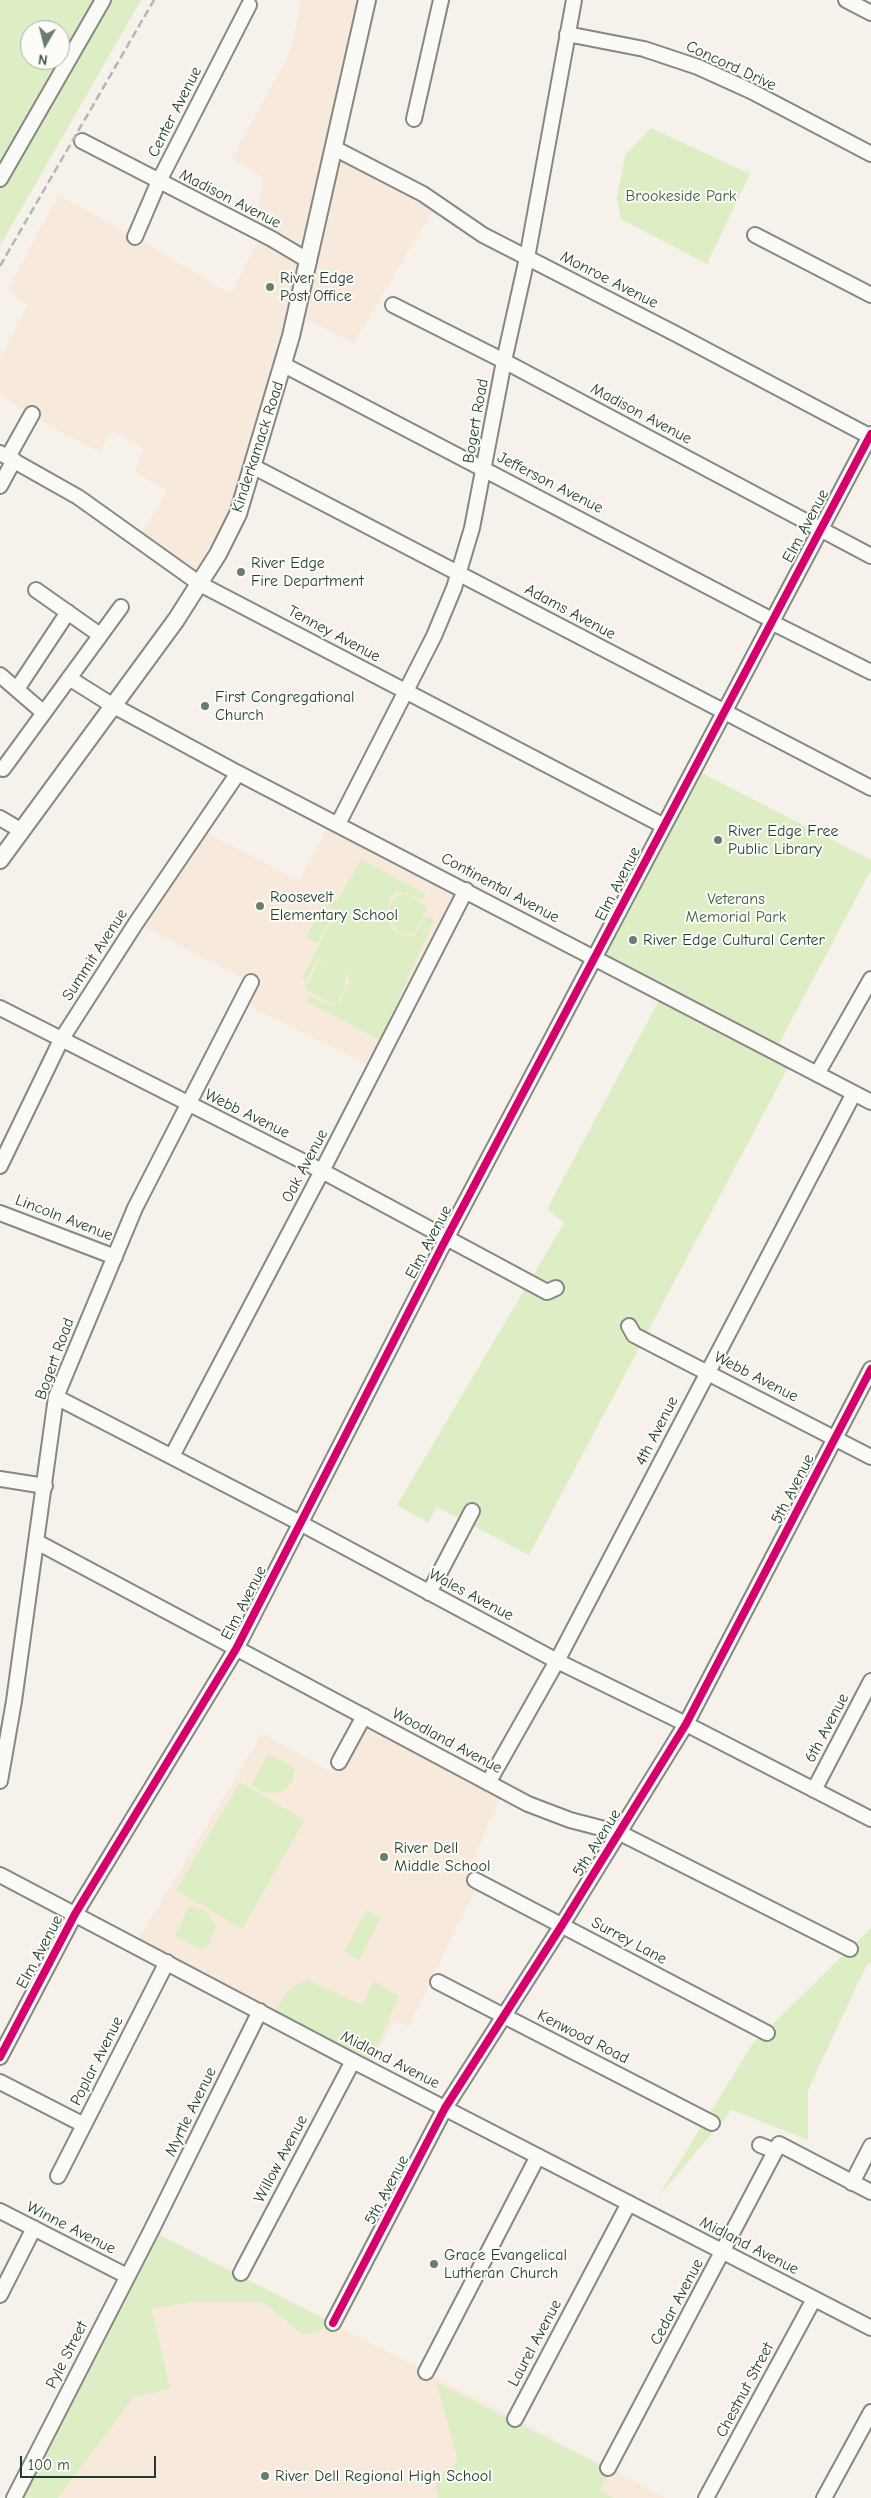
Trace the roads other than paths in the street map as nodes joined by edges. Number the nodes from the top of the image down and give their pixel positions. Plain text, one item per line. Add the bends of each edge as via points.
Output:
1 (103, 0) edge
2 (367, 0) edge
3 (441, 0) edge
4 (574, 0) edge
5 (846, 0) edge
6 (249, 5) dead end
7 (871, 13) edge
8 (567, 34) junction
9 (414, 119) dead end
10 (82, 141) dead end
11 (334, 148) junction
12 (871, 154) edge
13 (0, 180) edge
14 (159, 182) junction
15 (755, 235) dead end
16 (135, 237) dead end
17 (527, 258) junction
18 (309, 261) junction
19 (871, 296) edge
20 (393, 305) dead end
21 (504, 361) junction
22 (284, 365) junction
23 (32, 414) dead end
24 (870, 436) edge
25 (7, 456) edge
26 (254, 467) junction
27 (485, 469) junction
28 (0, 486) edge
29 (820, 528) junction
30 (871, 556) edge
31 (458, 573) junction
32 (200, 584) junction
33 (36, 590) dead end
34 (120, 607) dead end
35 (68, 612) junction
36 (772, 621) junction
37 (100, 635) junction
38 (871, 672) edge
39 (0, 675) edge
40 (69, 678) junction
41 (17, 689) junction
42 (407, 692) junction
43 (112, 705) junction
44 (724, 711) junction
45 (44, 713) junction
46 (3, 769) dead end
47 (238, 773) junction
48 (871, 788) edge
49 (0, 818) edge
50 (338, 824) junction
51 (664, 826) junction
52 (22, 831) junction
53 (0, 860) edge
54 (466, 890) junction
55 (596, 958) junction
56 (871, 979) edge
57 (251, 982) dead end
58 (0, 1008) edge
59 (61, 1040) junction
60 (817, 1074) junction
61 (854, 1093) junction
62 (871, 1102) edge
63 (188, 1104) junction
64 (0, 1166) edge
65 (322, 1171) junction
66 (0, 1213) edge
67 (447, 1237) junction
68 (115, 1257) junction
69 (556, 1288) dead end
70 (629, 1326) dead end
71 (871, 1370) edge
72 (707, 1372) junction
73 (56, 1397) junction
74 (835, 1438) junction
75 (172, 1456) junction
76 (871, 1456) edge
77 (0, 1479) edge
78 (45, 1486) junction
79 (472, 1511) dead end
80 (300, 1522) junction
81 (37, 1542) junction
82 (429, 1593) junction
83 (236, 1649) junction
84 (557, 1661) junction
85 (871, 1681) edge
86 (364, 1716) junction
87 (686, 1724) junction
88 (339, 1762) dead end
89 (0, 1781) edge
90 (488, 1783) junction
91 (814, 1790) junction
92 (871, 1819) edge
93 (620, 1833) junction
94 (0, 1875) edge
95 (475, 1880) dead end
96 (75, 1914) junction
97 (562, 1925) junction
98 (850, 1949) dead end
99 (167, 1962) junction
100 (438, 1982) dead end
101 (260, 2011) junction
102 (504, 2017) junction
103 (767, 2033) dead end
104 (0, 2057) edge
105 (353, 2061) junction
106 (0, 2082) edge
107 (445, 2108) junction
108 (712, 2123) dead end
109 (84, 2125) junction
110 (760, 2145) dead end
111 (871, 2146) edge
112 (775, 2151) junction
113 (538, 2156) junction
114 (58, 2176) dead end
115 (852, 2183) junction
116 (871, 2192) edge
117 (629, 2203) junction
118 (0, 2211) edge
119 (34, 2228) junction
120 (152, 2228) joint
121 (723, 2252) junction
122 (240, 2273) dead end
123 (127, 2276) junction
124 (0, 2295) edge
125 (814, 2299) junction
126 (333, 2322) dead end
127 (871, 2328) edge
128 (426, 2372) dead end
129 (871, 2412) edge
130 (515, 2419) dead end
131 (608, 2468) dead end
132 (14, 2498) edge
133 (706, 2498) edge
134 (824, 2498) edge

1 - 13 street
2 - 11 main road, Kinderkamack Road
3 - 9 street
4 - 8 street, Bogert Road
5 - 7 street
6 - 14 street, Center Avenue
8 - 12 street, Concord Drive via 644,49 698,67
8 - 17 street, Bogert Road
10 - 14 street, Madison Avenue
11 - 17 street, Monroe Avenue via 423,194 483,235
11 - 18 main road, Kinderkamack Road
14 - 16 street, Center Avenue
14 - 18 street, Madison Avenue
15 - 19 street
17 - 21 street, Bogert Road
17 - 24 street, Monroe Avenue
18 - 22 main road, Kinderkamack Road
20 - 21 street, Madison Avenue
21 - 27 street, Bogert Road
21 - 29 street, Madison Avenue
22 - 26 main road, Kinderkamack Road
22 - 27 street, Jefferson Avenue
23 - 25 street
24 - 29 street, Elm Avenue
25 - 28 street
25 - 32 street, Tenney Avenue via 78,497
26 - 31 street, Adams Avenue
26 - 32 main road, Kinderkamack Road via 238,514
27 - 31 street, Bogert Road
27 - 36 street, Jefferson Avenue
29 - 30 street, Madison Avenue
29 - 36 street, Elm Avenue
31 - 42 street, Bogert Road via 434,636
31 - 44 street, Adams Avenue
32 - 42 street, Tenney Avenue
32 - 43 main road, Kinderkamack Road
33 - 35 street
34 - 37 street
35 - 37 street
35 - 41 street
36 - 38 street, Jefferson Avenue
36 - 44 street, Elm Avenue
37 - 40 street
39 - 41 street
40 - 43 street, Continental Avenue
40 - 45 street
41 - 45 street
42 - 50 street, Bogert Road
42 - 51 street, Tenney Avenue
43 - 47 street, Continental Avenue
43 - 52 main road, Kinderkamack Road
44 - 48 street, Adams Avenue
44 - 51 street, Elm Avenue
45 - 46 street
47 - 50 street, Continental Avenue
47 - 59 street, Summit Avenue
49 - 52 street
50 - 54 street, Continental Avenue
51 - 55 street, Elm Avenue
52 - 53 main road, Kinderkamack Road
54 - 55 street, Continental Avenue
54 - 65 street, Oak Avenue
55 - 60 street, Continental Avenue
55 - 67 street, Elm Avenue
56 - 60 street
57 - 63 street, Bogert Road
58 - 59 street, Webb Avenue
59 - 63 street, Webb Avenue
59 - 64 street, Summit Avenue
60 - 61 street, Continental Avenue
61 - 62 street, Continental Avenue
61 - 72 street, 4th Avenue
63 - 65 street, Webb Avenue
63 - 68 street, Bogert Road via 135,1208
65 - 67 street, Webb Avenue
65 - 75 street, Oak Avenue
66 - 68 street, Lincoln Avenue
67 - 69 street, Webb Avenue via 547,1292
67 - 80 street, Elm Avenue
68 - 73 street, Bogert Road
70 - 72 street, Webb Avenue via 634,1335
71 - 74 street, 5th Avenue
72 - 74 street, Webb Avenue
72 - 84 street, 4th Avenue
73 - 75 street, Wales Avenue
73 - 78 street, Bogert Road
74 - 76 street, Webb Avenue
74 - 87 street, 5th Avenue
75 - 80 street, Wales Avenue
77 - 78 street
78 - 81 street, Bogert Road
79 - 82 street
80 - 82 street, Wales Avenue
80 - 83 street, Elm Avenue
81 - 83 street, Woodland Avenue
81 - 89 street, Bogert Road
82 - 84 street, Wales Avenue
83 - 86 street, Woodland Avenue
83 - 96 street, Elm Avenue
84 - 87 street, Wales Avenue
84 - 90 street, 4th Avenue
85 - 91 street, 6th Avenue
86 - 88 street
86 - 90 street, Woodland Avenue
87 - 91 street, Wales Avenue
87 - 93 street, 5th Avenue
90 - 93 street, Woodland Avenue via 570,1820
91 - 92 street, Wales Avenue
93 - 97 street, 5th Avenue
93 - 98 street, Woodland Avenue
94 - 96 street, Midland Avenue
95 - 97 street, Surrey Lane
96 - 99 street, Midland Avenue
96 - 104 street, Elm Avenue
97 - 102 street, 5th Avenue
97 - 103 street, Surrey Lane
99 - 101 street, Midland Avenue
99 - 109 street, Poplar Avenue
100 - 102 street, Kenwood Road
101 - 105 street, Midland Avenue
101 - 120 street, Myrtle Avenue
102 - 107 street, 5th Avenue
102 - 108 street, Kenwood Road
105 - 107 street, Midland Avenue
105 - 122 street, Willow Avenue
106 - 109 street
107 - 113 street, Midland Avenue
107 - 126 street, 5th Avenue
109 - 114 street, Poplar Avenue
110 - 112 street
111 - 115 street
112 - 115 street via 779,2144
112 - 121 street, Cedar Avenue
113 - 117 street, Midland Avenue
113 - 128 street
115 - 116 street
117 - 121 street, Midland Avenue
117 - 130 street, Laurel Avenue
118 - 119 street, Winne Avenue
119 - 123 street, Winne Avenue
119 - 124 street
120 - 123 street, Pyle Street
121 - 125 street, Midland Avenue
121 - 131 street, Cedar Avenue
123 - 132 street, Pyle Street
125 - 127 street, Midland Avenue
125 - 133 street, Chestnut Street
129 - 134 street

